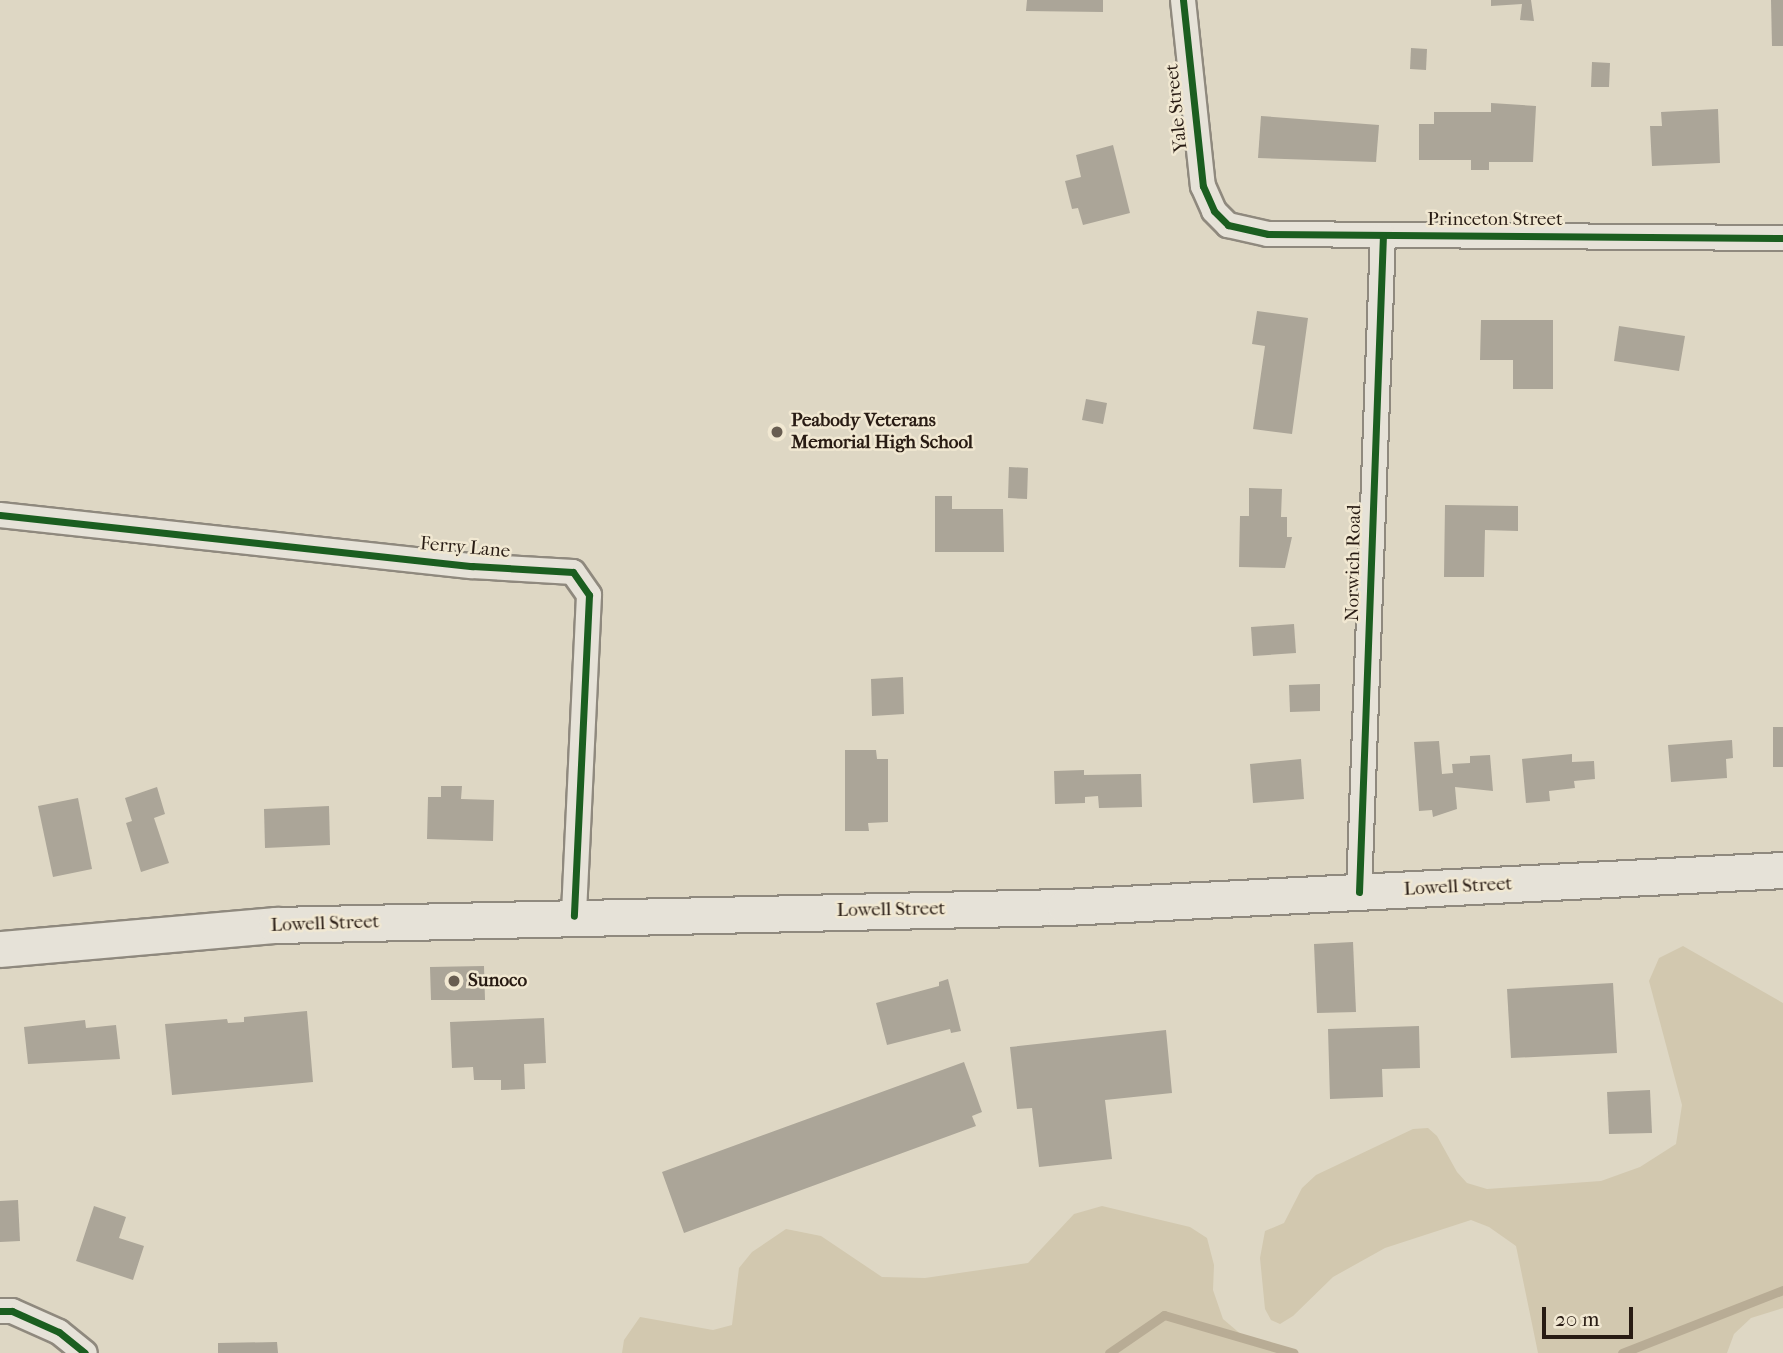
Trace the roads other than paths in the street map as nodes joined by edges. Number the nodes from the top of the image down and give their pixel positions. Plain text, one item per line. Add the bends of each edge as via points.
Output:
1 (1184, 0) edge
2 (1214, 211) joint
3 (1383, 235) junction
4 (1783, 238) edge
5 (3, 520) edge
6 (1783, 870) edge
7 (1359, 892) junction
8 (574, 916) junction
9 (0, 949) edge
10 (0, 1311) edge
11 (86, 1353) edge

1 - 2 street, Yale Street via 1198,159
2 - 3 street, Princeton Street via 1228,225 1268,234
3 - 4 street, Princeton Street
3 - 7 street, Norwich Road
5 - 8 street, Ferry Lane via 573,572 589,595
6 - 7 main road, Lowell Street
7 - 8 main road, Lowell Street via 1065,907
8 - 9 main road, Lowell Street via 275,925
10 - 11 street via 12,1311 59,1332

